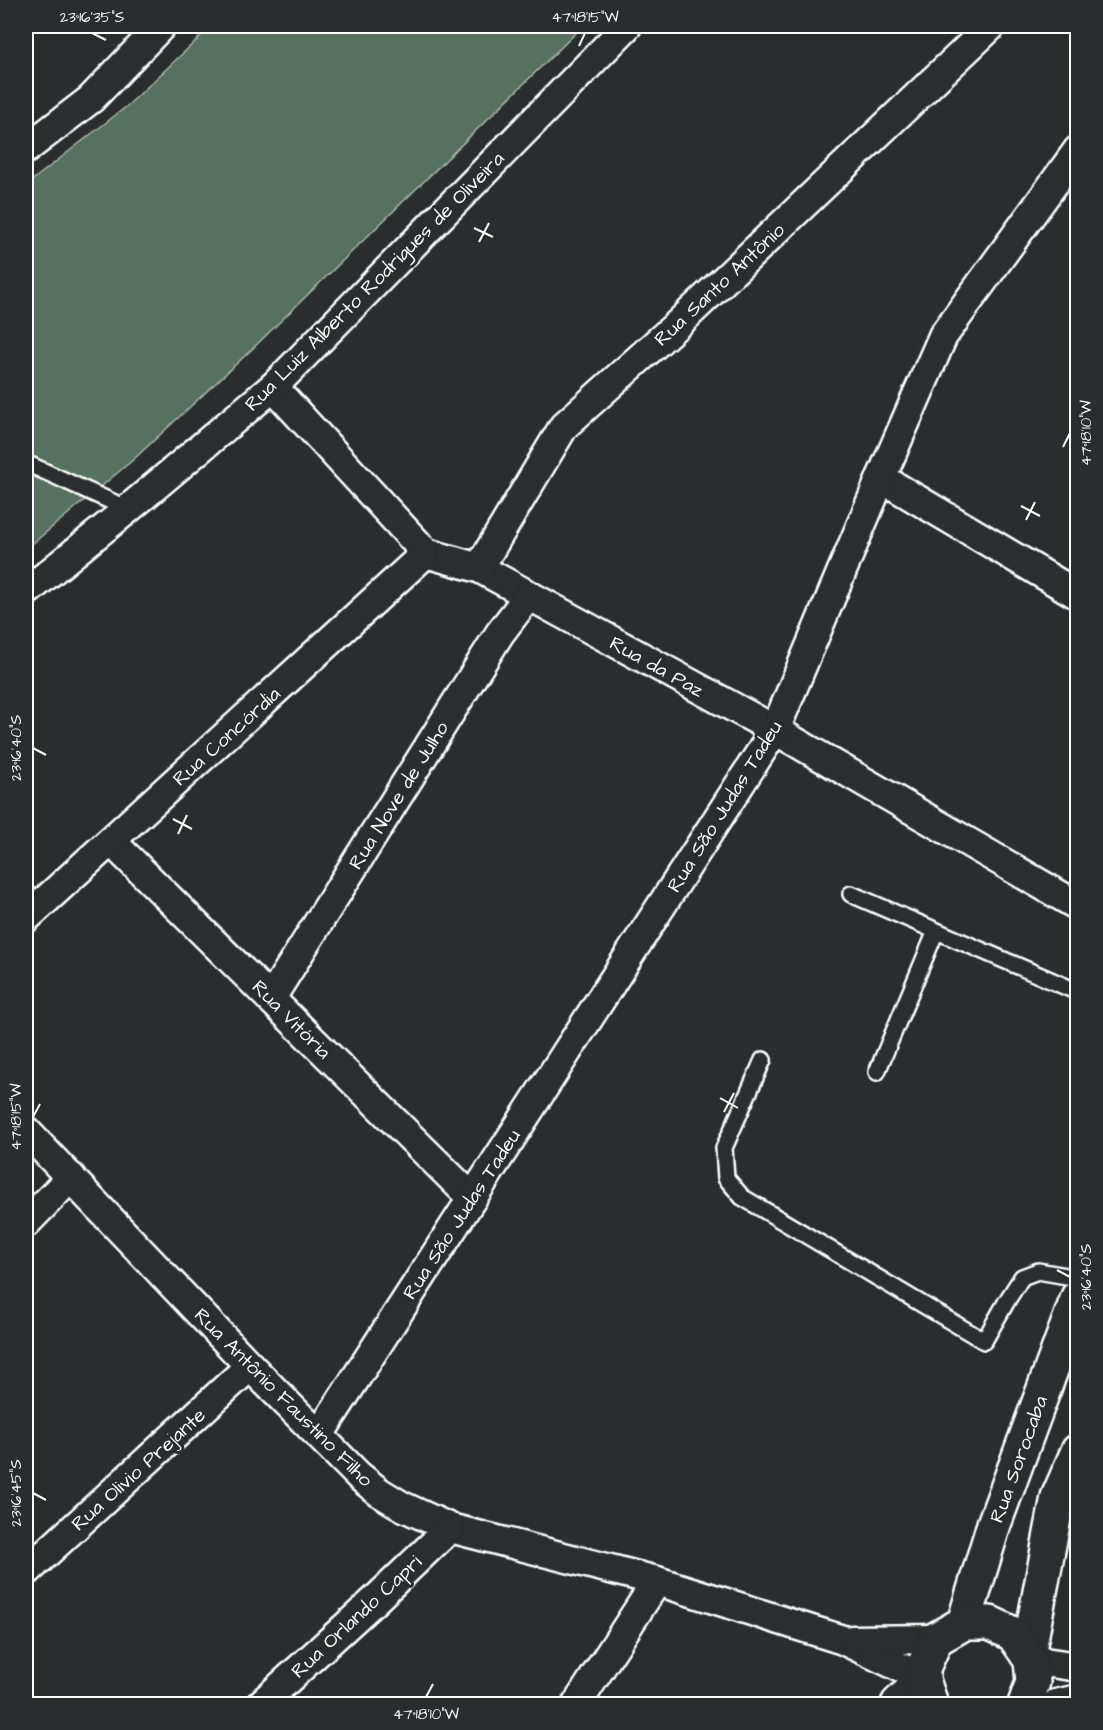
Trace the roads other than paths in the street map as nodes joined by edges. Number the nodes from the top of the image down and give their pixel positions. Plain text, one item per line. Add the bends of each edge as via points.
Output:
1 (161, 26) edge
2 (627, 26) edge
3 (992, 26) edge
4 (26, 149) edge
5 (1077, 150) edge
6 (273, 387) junction
7 (26, 463) edge
8 (880, 478) junction
9 (129, 509) junction
10 (426, 553) junction
11 (479, 568) junction
12 (26, 592) edge
13 (528, 595) junction
14 (1077, 595) edge
15 (775, 730) junction
16 (111, 841) junction
17 (851, 894) dead end
18 (1077, 906) edge
19 (26, 918) edge
20 (936, 931) junction
21 (1077, 992) edge
22 (271, 998) junction
23 (763, 1060) dead end
24 (877, 1072) dead end
25 (26, 1131) edge
26 (71, 1177) junction
27 (472, 1197) junction
28 (26, 1222) edge
29 (1077, 1278) edge
30 (1077, 1297) edge
31 (250, 1366) junction
32 (319, 1435) junction
33 (1077, 1450) edge
34 (450, 1528) junction
35 (26, 1572) edge
36 (657, 1581) junction
37 (964, 1623) junction
38 (843, 1640) junction
39 (936, 1640) junction
40 (1030, 1657) junction
41 (1077, 1667) edge
42 (925, 1688) edge
43 (1077, 1699) edge
44 (261, 1704) edge
45 (578, 1704) edge
46 (898, 1704) edge
47 (1025, 1704) edge
48 (1056, 1704) edge

1 - 4 street via 91,99
2 - 6 street, Rua Luiz Alberto Rodrigues de Oliveira
3 - 11 street, Rua Santo Antônio via 680,322 564,426
5 - 8 street, Rua São Judas Tadeu via 943,336
6 - 9 street, Rua Luiz Alberto Rodrigues de Oliveira
6 - 10 street
7 - 9 lane
8 - 14 street
8 - 15 street, Rua São Judas Tadeu
9 - 12 street, Rua Luiz Alberto Rodrigues de Oliveira
10 - 11 street, Rua da Paz
10 - 16 street, Rua Concórdia
11 - 13 street, Rua da Paz
13 - 15 street, Rua da Paz
13 - 22 street, Rua Nove de Julho via 500,633
15 - 18 street, Rua da Paz
15 - 27 street, Rua São Judas Tadeu
16 - 19 street, Rua Concórdia
16 - 22 street, Rua Vitória
17 - 20 lane
20 - 21 lane
20 - 24 lane
22 - 27 street, Rua Vitória
23 - 29 lane via 724,1148 726,1178 742,1197 984,1341 1022,1277 1038,1271
25 - 26 street, Rua Antônio Faustino Filho
26 - 28 street
26 - 31 street, Rua Antônio Faustino Filho
27 - 32 street, Rua São Judas Tadeu
30 - 37 main road, Rua Sorocaba via 994,1524
31 - 32 street, Rua Antônio Faustino Filho
31 - 35 street, Rua Olivio Prejante
32 - 34 street, Rua Antônio Faustino Filho via 379,1492
33 - 40 main road via 1058,1497
34 - 36 street, Rua Antônio Faustino Filho
34 - 44 street, Rua Orlando Capri
36 - 38 street, Rua Antônio Faustino Filho
36 - 45 street
37 - 39 main road
37 - 40 main road via 990,1623 1013,1634
38 - 39 street, Rua Antônio Faustino Filho
38 - 42 street, Rua Antônio Faustino Filho
39 - 42 main road via 923,1668
40 - 41 street
40 - 47 main road via 1033,1682
42 - 46 main road
43 - 48 street

